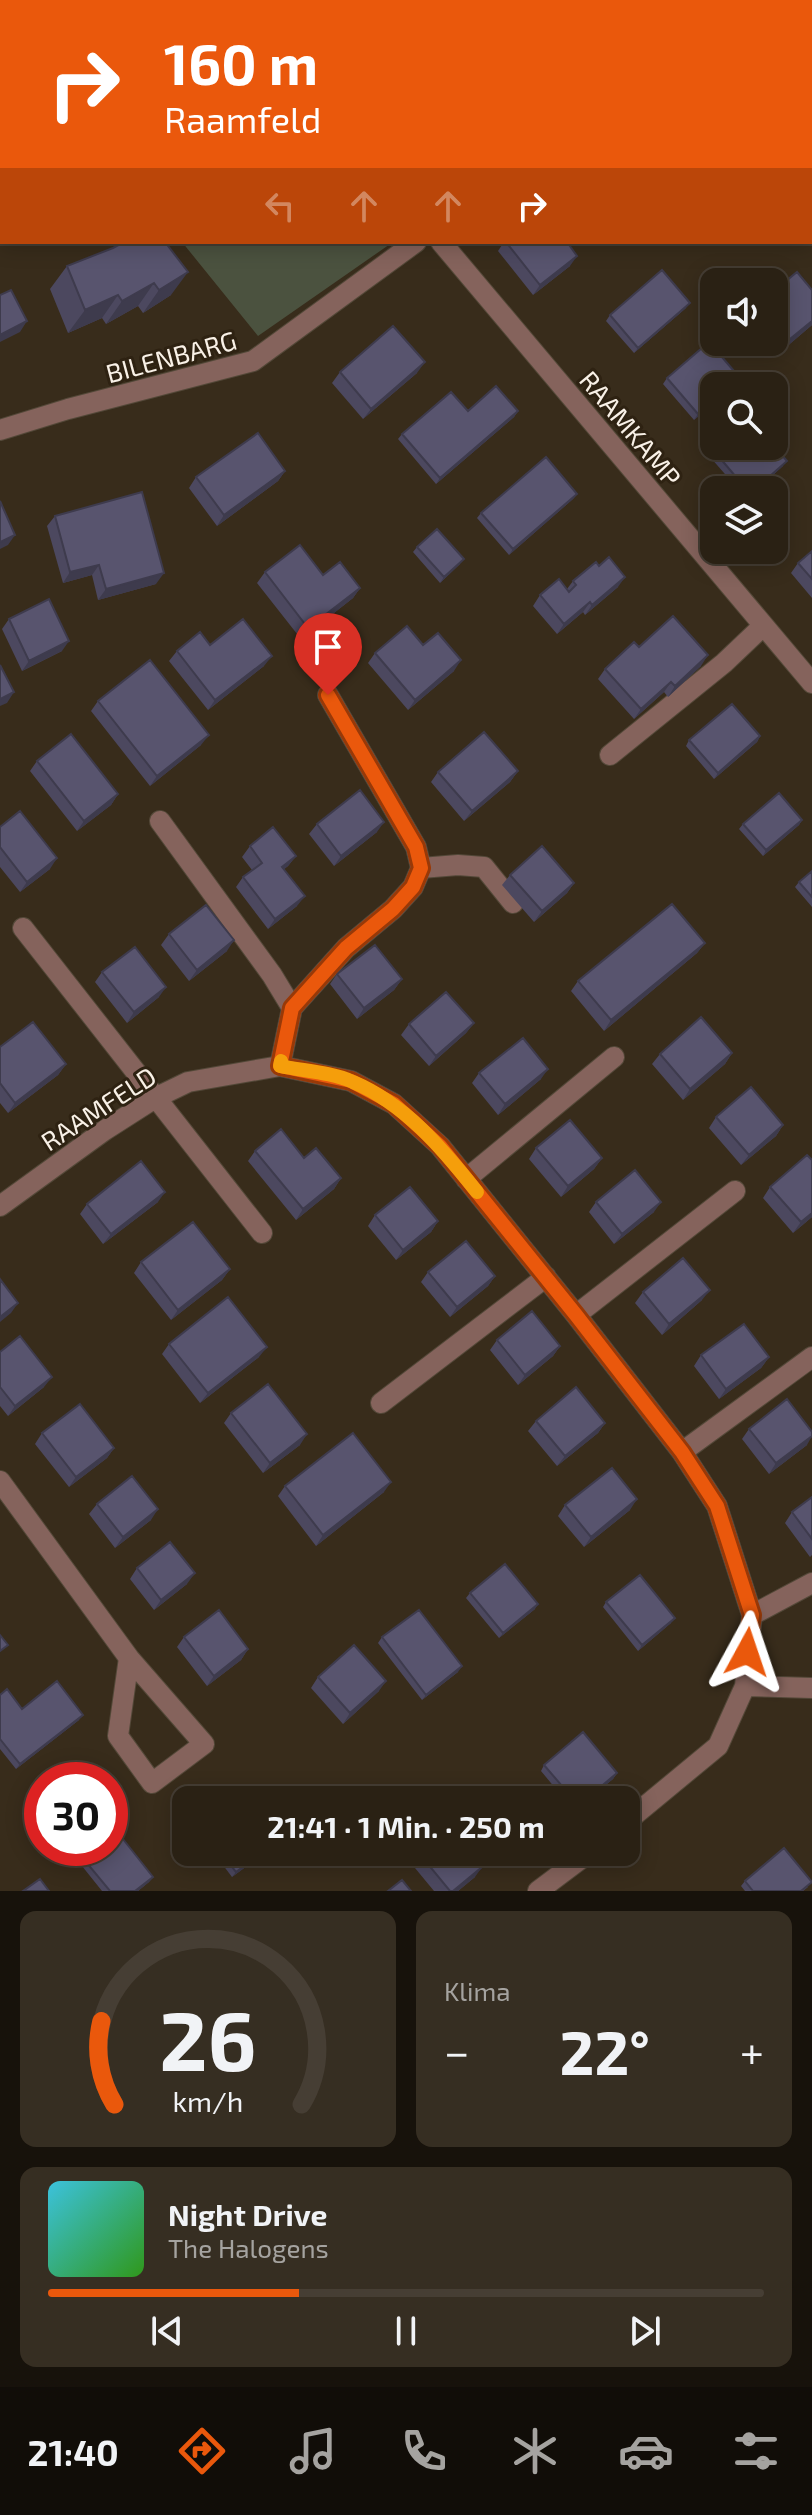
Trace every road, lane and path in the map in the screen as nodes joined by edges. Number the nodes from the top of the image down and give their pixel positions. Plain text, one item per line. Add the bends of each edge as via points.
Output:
1 (413, 244) edge
2 (443, 244) edge
3 (0, 430) edge
4 (763, 626) junction
5 (812, 683) edge
6 (328, 695) dead end
7 (610, 755) dead end
8 (160, 821) dead end
9 (421, 868) junction
10 (513, 903) dead end
11 (23, 928) dead end
12 (292, 1008) junction
13 (614, 1057) dead end
14 (280, 1066) junction
15 (155, 1098) junction
16 (466, 1179) junction
17 (735, 1191) dead end
18 (0, 1206) edge
19 (262, 1233) dead end
20 (546, 1277) junction
21 (576, 1315) junction
22 (812, 1357) edge
23 (381, 1403) dead end
24 (682, 1452) junction
25 (0, 1481) edge
26 (812, 1583) edge
27 (752, 1615) junction
28 (129, 1658) junction
29 (745, 1686) junction
30 (812, 1688) edge
31 (640, 1810) edge
32 (571, 1866) edge
33 (538, 1891) edge

1 - 3 street, BILENBARG via 253,361
2 - 4 street, RAAMKAMP
4 - 5 street, RAAMKAMP
4 - 7 street
6 - 9 street via 416,847
8 - 12 street
9 - 10 street via 484,867
9 - 12 street via 413,887 393,909 346,948
11 - 15 street
12 - 14 street
13 - 16 street
14 - 15 street, RAAMFELD via 188,1082
14 - 16 street, RAAMFELD via 351,1081 394,1104 440,1146
15 - 18 street, RAAMFELD
15 - 19 street
16 - 20 street, RAAMFELD
17 - 21 street
20 - 21 street, RAAMFELD
20 - 23 street
21 - 24 street, RAAMFELD
22 - 24 street
24 - 27 street, RAAMFELD via 717,1506
25 - 28 street
26 - 27 street
27 - 29 street, RAAMFELD
28 - 28 street via 204,1744 152,1783 118,1736
29 - 30 street
29 - 31 street, RAAMFELD via 718,1746
32 - 33 street

